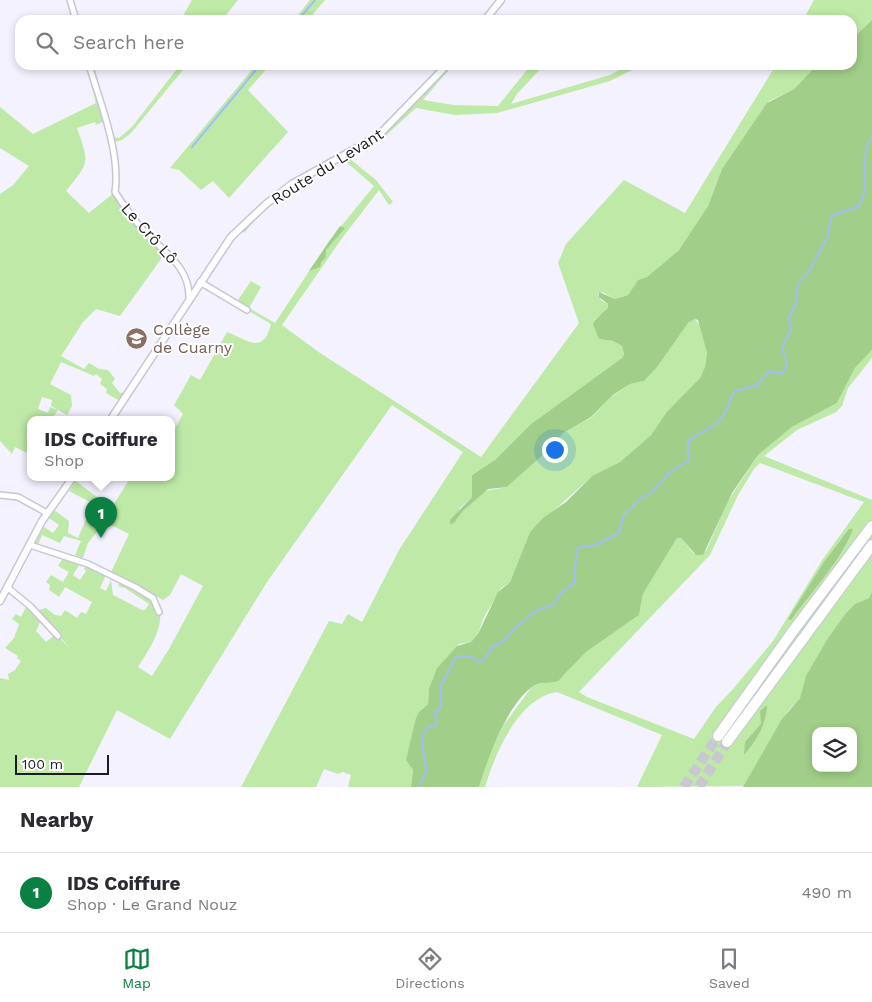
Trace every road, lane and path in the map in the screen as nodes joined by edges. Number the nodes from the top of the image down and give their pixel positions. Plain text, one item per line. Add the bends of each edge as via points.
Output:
1 (70, 0) edge
2 (501, 0) edge
3 (74, 15) edge
4 (489, 15) edge
5 (90, 70) edge
6 (442, 70) edge
7 (185, 274) junction
8 (201, 280) junction
9 (189, 302) junction
10 (247, 310) dead end
11 (113, 416) edge
12 (70, 481) edge
13 (0, 495) edge
14 (47, 513) junction
15 (872, 526) edge
16 (872, 544) edge
17 (30, 545) junction
18 (8, 588) junction
19 (0, 600) edge
20 (159, 612) dead end
21 (58, 636) dead end
22 (718, 736) tunnel mouth
23 (727, 742) tunnel mouth

1 - 3 street
2 - 4 street
5 - 7 street, Le Crô Lô via 114,153 115,192 135,221
6 - 8 street, Route du Levant via 378,136 303,177 266,204 231,237
7 - 8 street, Le Crô Lô via 194,282
7 - 9 street, Le Crô Lô
8 - 9 street, Route du Levant
8 - 10 street
9 - 11 street, Route du Levant
12 - 14 street
13 - 14 street via 16,496
14 - 17 street
15 - 22 highway
16 - 23 highway
17 - 18 street
17 - 20 street via 88,564 135,587 153,598
18 - 19 street
18 - 21 street

